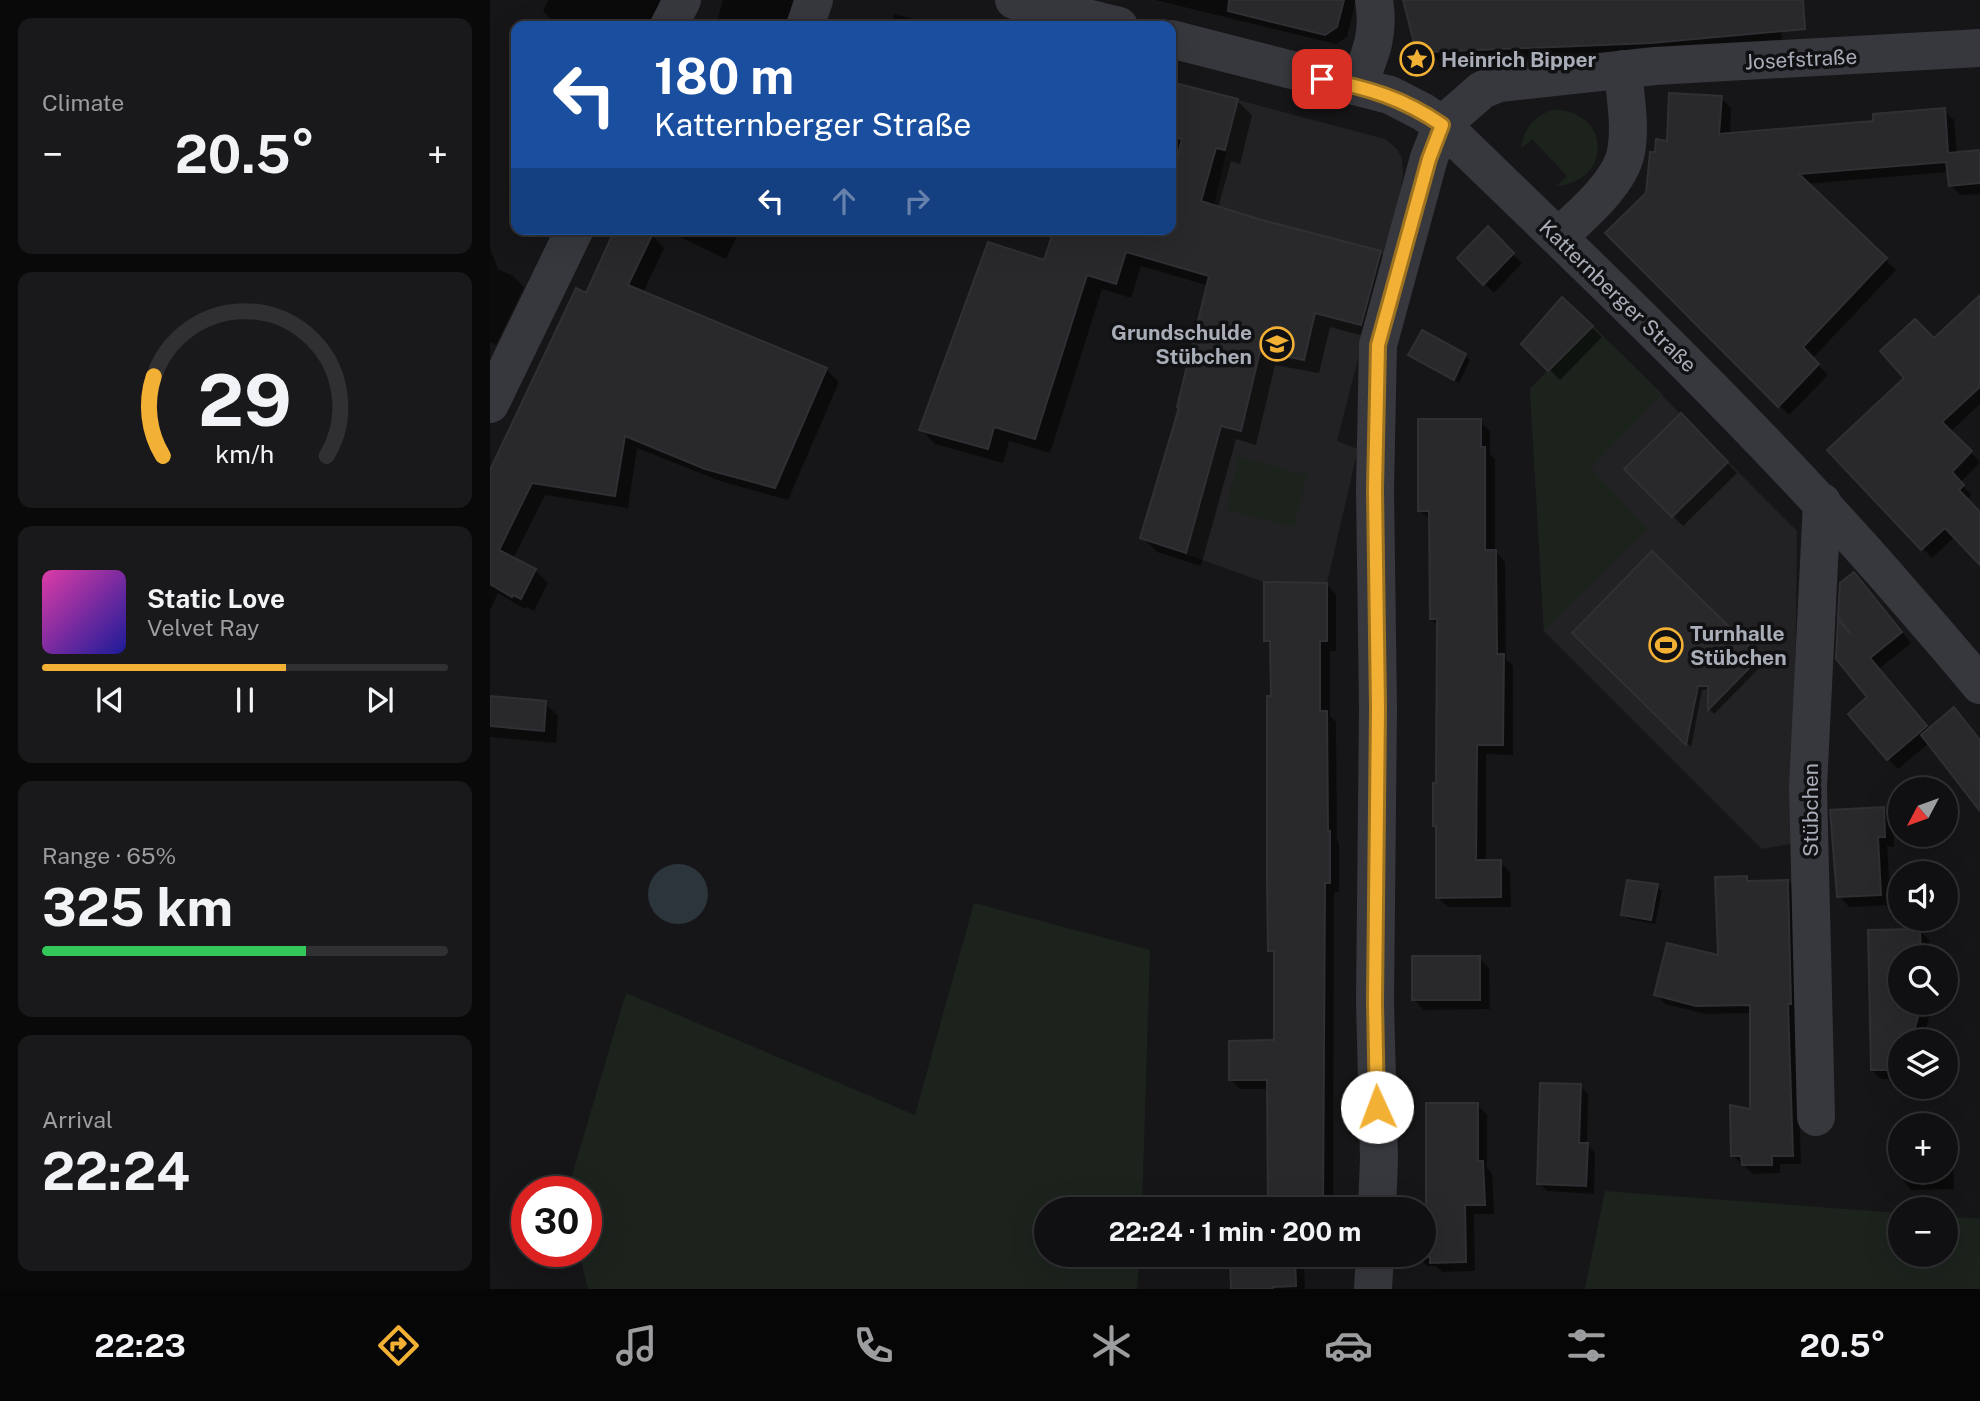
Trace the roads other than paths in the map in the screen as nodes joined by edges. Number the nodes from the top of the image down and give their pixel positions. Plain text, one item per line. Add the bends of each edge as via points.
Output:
1 (682, 0) edge
2 (814, 0) edge
3 (1014, 0) edge
4 (1374, 0) edge
5 (1065, 20) edge
6 (672, 21) edge
7 (808, 21) edge
8 (1176, 41) edge
9 (1980, 48) edge
10 (1623, 69) junction
11 (1358, 86) junction
12 (1442, 125) junction
13 (572, 235) edge
14 (1558, 237) junction
15 (490, 404) edge
16 (1822, 502) junction
17 (1980, 685) edge
18 (1816, 1117) dead end
19 (1377, 1197) edge
20 (1374, 1267) edge
21 (1373, 1289) edge

1 - 6 street
2 - 7 street
3 - 5 street
4 - 11 street via 1377,33
8 - 11 street, Katternberger Straße
9 - 10 street, Josefstraße
10 - 12 street, Josefstraße via 1499,83 1482,90
10 - 14 street via 1628,128 1622,166
11 - 12 street, Katternberger Straße via 1390,95
12 - 14 street, Katternberger Straße
12 - 19 street via 1378,345
13 - 15 street
14 - 16 street, Katternberger Straße
16 - 17 street, Katternberger Straße
16 - 18 street, Stübchen via 1808,787
20 - 21 street

